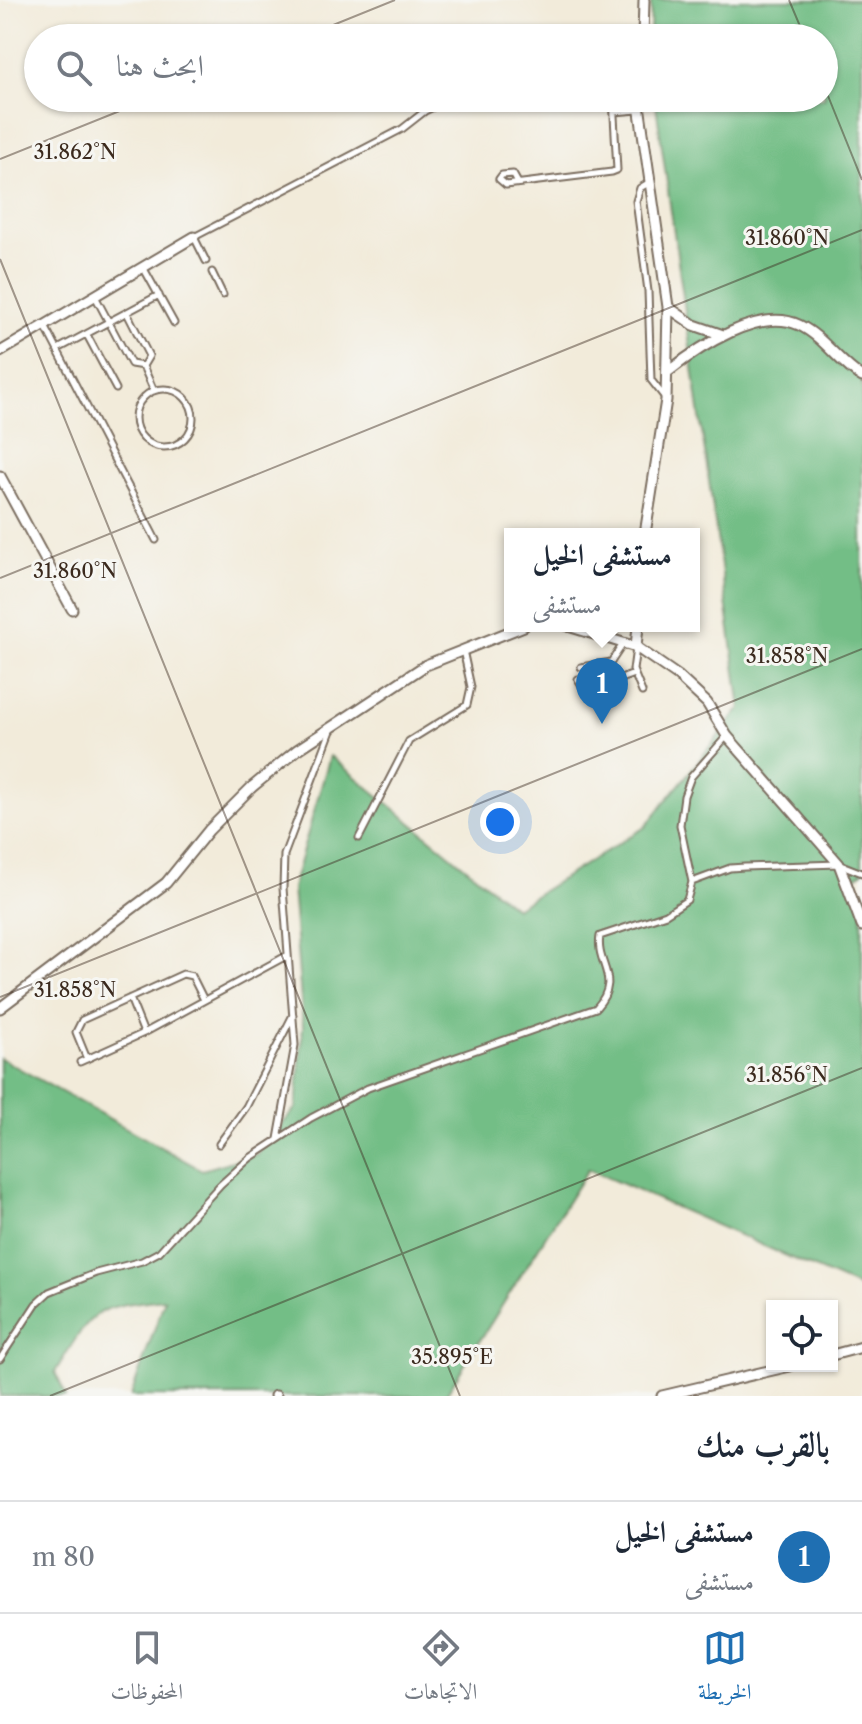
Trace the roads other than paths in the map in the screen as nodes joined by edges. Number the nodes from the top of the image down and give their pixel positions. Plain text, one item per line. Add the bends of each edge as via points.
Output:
1 (644, 0) edge
2 (643, 24) edge
3 (424, 112) edge
4 (614, 112) edge
5 (638, 112) edge
6 (651, 182) junction
7 (518, 183) dead end
8 (194, 237) junction
9 (206, 261) dead end
10 (142, 267) junction
11 (212, 272) dead end
12 (159, 295) junction
13 (223, 295) dead end
14 (94, 296) junction
15 (668, 307) junction
16 (127, 313) junction
17 (110, 323) junction
18 (174, 323) dead end
19 (45, 325) junction
20 (87, 335) junction
21 (723, 335) junction
22 (58, 349) junction
23 (0, 352) edge
24 (143, 366) junction
25 (669, 371) junction
26 (862, 377) edge
27 (116, 389) dead end
28 (154, 391) junction
29 (666, 400) junction
30 (0, 476) edge
31 (646, 528) edge
32 (156, 540) dead end
33 (72, 609) dead end
34 (508, 632) edge
35 (588, 632) edge
36 (637, 632) edge
37 (624, 643) junction
38 (636, 647) junction
39 (463, 649) junction
40 (581, 667) dead end
41 (634, 674) junction
42 (578, 679) dead end
43 (642, 692) dead end
44 (332, 727) junction
45 (727, 736) junction
46 (359, 838) dead end
47 (839, 864) junction
48 (862, 873) edge
49 (692, 882) junction
50 (862, 926) edge
51 (288, 955) junction
52 (130, 998) junction
53 (204, 1000) junction
54 (0, 1008) edge
55 (293, 1014) junction
56 (144, 1033) junction
57 (87, 1059) junction
58 (80, 1062) dead end
59 (278, 1140) junction
60 (219, 1144) dead end
61 (862, 1347) edge
62 (838, 1353) edge
63 (0, 1359) edge
64 (766, 1372) edge
65 (662, 1396) edge

1 - 2 street
3 - 8 lane via 402,129
4 - 7 lane via 617,170
5 - 6 street
6 - 15 street
6 - 29 lane via 640,188 636,201 648,291 651,380
8 - 9 lane
8 - 10 street
10 - 12 lane
10 - 14 street
11 - 13 lane
12 - 16 lane
12 - 18 lane
14 - 17 lane
14 - 19 street
15 - 21 street via 694,325
15 - 25 street
16 - 17 lane
16 - 24 lane via 149,356
17 - 20 lane
17 - 24 lane via 131,364
19 - 22 lane
19 - 23 street
20 - 22 lane
20 - 27 lane
21 - 25 street
21 - 26 street via 772,321 798,324
22 - 32 lane
24 - 28 lane
25 - 29 street
28 - 28 lane via 138,404 138,431 153,445 174,445 189,431 192,411 174,391
29 - 31 street
30 - 33 street
34 - 39 street
35 - 37 street
36 - 38 street
37 - 38 street
37 - 40 lane via 611,662
38 - 41 lane
38 - 45 street via 697,693
39 - 44 street via 398,681
39 - 46 lane via 471,687 467,705 409,741
41 - 42 lane via 591,690
41 - 43 lane
44 - 51 lane via 284,855
44 - 54 street via 273,767 155,893
45 - 47 street
45 - 49 lane via 691,777 684,796 680,825
47 - 48 lane
47 - 49 lane via 730,868
47 - 50 street
49 - 59 lane via 678,909 600,936 609,980 596,1008 368,1088
51 - 53 lane
51 - 55 lane
52 - 53 lane via 183,974 192,976
52 - 56 lane
52 - 57 lane via 79,1023 77,1035
53 - 56 lane
55 - 59 lane via 294,1055
55 - 60 lane via 246,1107
56 - 57 lane
57 - 58 lane
59 - 63 lane via 220,1185 159,1252 49,1292
61 - 62 street
64 - 65 street

